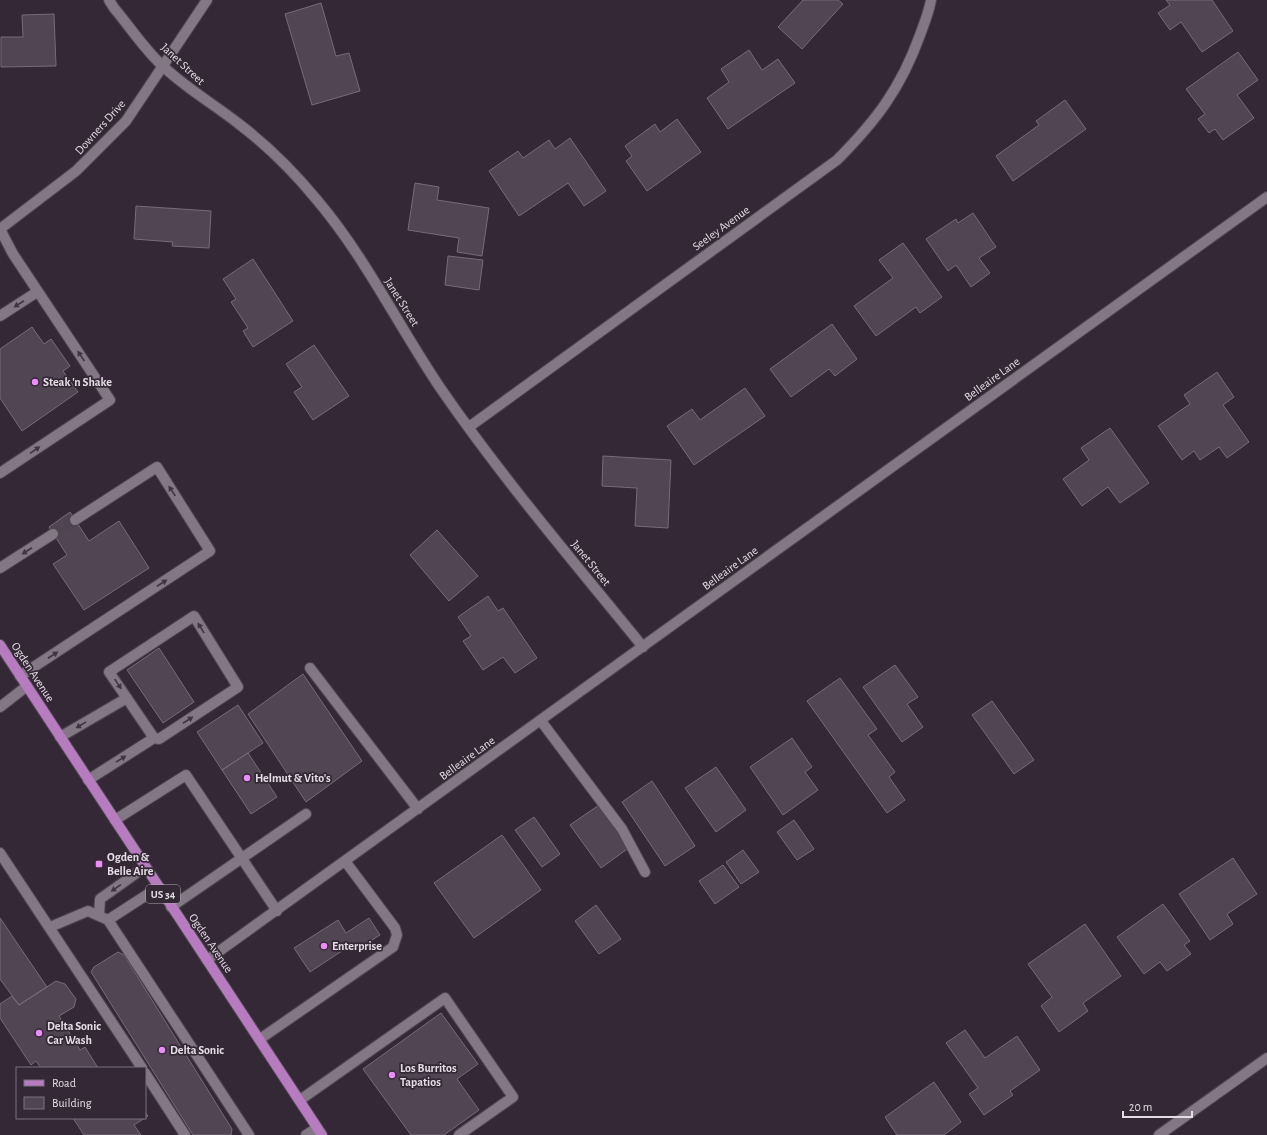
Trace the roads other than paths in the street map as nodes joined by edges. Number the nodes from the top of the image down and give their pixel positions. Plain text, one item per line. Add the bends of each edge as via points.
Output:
1 (109, 0) edge
2 (207, 0) edge
3 (931, 0) edge
4 (164, 67) junction
5 (1267, 196) edge
6 (0, 229) edge
7 (38, 292) junction
8 (0, 316) edge
9 (469, 427) junction
10 (1, 471) edge
11 (75, 520) tunnel mouth
12 (53, 534) tunnel mouth
13 (0, 568) edge
14 (0, 645) edge
15 (642, 647) junction
16 (310, 668) dead end
17 (20, 676) junction
18 (27, 686) junction
19 (127, 698) junction
20 (0, 707) edge
21 (541, 720) junction
22 (60, 737) junction
23 (154, 738) junction
24 (88, 780) junction
25 (418, 809) junction
26 (306, 814) dead end
27 (115, 820) junction
28 (0, 853) edge
29 (240, 858) junction
30 (345, 861) junction
31 (145, 867) junction
32 (645, 872) dead end
33 (159, 887) junction
34 (171, 907) junction
35 (277, 911) junction
36 (103, 918) junction
37 (50, 927) junction
38 (207, 960) junction
39 (260, 1039) junction
40 (1267, 1058) edge
41 (141, 1067) edge
42 (146, 1075) edge
43 (300, 1100) junction
44 (320, 1131) edge
45 (185, 1135) edge
46 (249, 1135) edge
47 (306, 1135) edge
48 (458, 1135) edge
49 (1159, 1135) edge

1 - 4 street, Janet Street
2 - 4 street, Downers Drive
3 - 9 street, Seeley Avenue via 906,70 887,104 866,131 837,160
4 - 6 street, Downers Drive via 126,121 98,152 53,190
4 - 9 street, Janet Street via 197,95 239,124 301,180 340,228 441,389
5 - 15 street, Belleaire Lane
6 - 7 street
7 -> 8 street
10 -> 7 street via 110,400
9 - 15 street, Janet Street via 519,494
17 -> 11 street via 210,551 157,467
12 -> 13 street
14 - 17 main road, Ogden Avenue / US 34
15 - 21 street, Belleaire Lane
16 - 25 street
17 - 18 main road, Ogden Avenue / US 34
18 - 20 street
18 - 22 main road, Ogden Avenue / US 34
19 -> 22 street
19 - 23 street
23 -> 19 street via 159,739 238,687 194,616 109,672
21 - 25 street, Belleaire Lane
21 - 32 street via 622,829
22 - 24 main road, Ogden Avenue / US 34
24 -> 23 street
24 - 27 main road, Ogden Avenue / US 34
25 - 30 street, Belleaire Lane
26 - 29 street
27 - 29 street via 186,775
27 - 31 main road, Ogden Avenue / US 34
28 - 37 street
29 - 34 street
29 - 35 street
30 - 35 street, Belleaire Lane
30 - 39 street via 395,928 397,935 393,947
31 - 33 main road, Ogden Avenue / US 34
31 -> 36 street via 100,899
33 - 34 main road, Ogden Avenue / US 34
33 - 36 street
34 - 38 main road, Ogden Avenue / US 34
35 - 38 street, Belleaire Lane
36 - 37 street via 88,911
36 - 46 street
37 - 41 street
38 - 39 main road, Ogden Avenue / US 34
39 - 43 main road, Ogden Avenue / US 34
40 - 49 street
42 - 45 street
43 - 44 main road, Ogden Avenue / US 34
43 - 48 street via 445,998 513,1097
44 - 47 street

